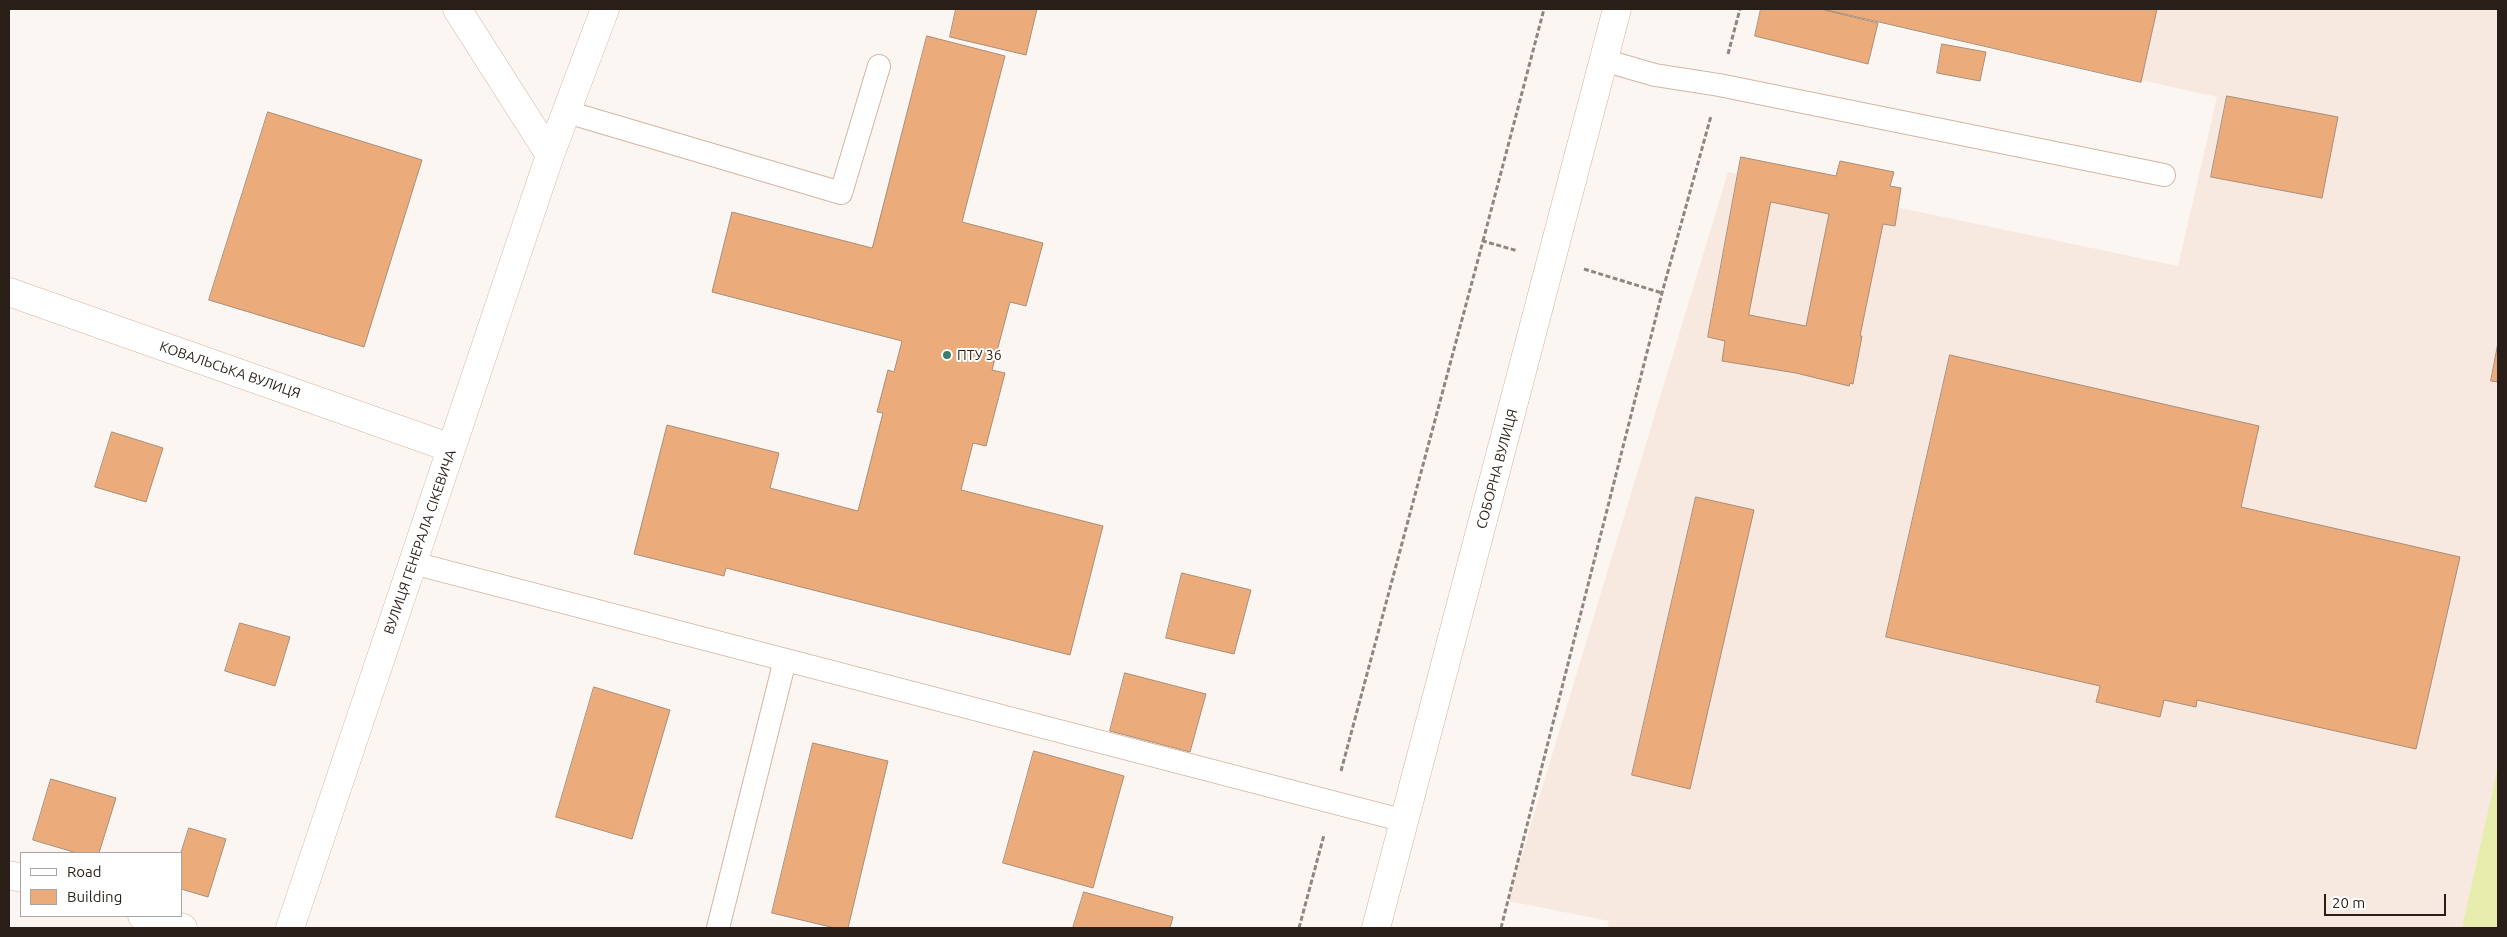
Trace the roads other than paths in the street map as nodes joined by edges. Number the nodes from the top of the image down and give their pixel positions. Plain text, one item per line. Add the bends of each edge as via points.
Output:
1 (457, 9) edge
2 (605, 9) edge
3 (1617, 9) edge
4 (1603, 60) junction
5 (879, 66) dead end
6 (567, 112) junction
7 (550, 155) junction
8 (2164, 175) dead end
9 (9, 292) edge
10 (451, 448) junction
11 (413, 563) junction
12 (785, 660) junction
13 (1405, 821) junction
14 (145, 917) edge
15 (182, 928) edge
16 (290, 928) edge
17 (718, 928) edge
18 (1376, 928) edge

1 - 7 street
2 - 6 street, ВУЛИЦЯ ГЕНЕРАЛА СІКЕВИЧА
3 - 4 street, СОБОРНА ВУЛИЦЯ
4 - 8 lane via 1655,76 1719,85
4 - 13 street, СОБОРНА ВУЛИЦЯ
5 - 6 lane via 841,193
6 - 7 street, ВУЛИЦЯ ГЕНЕРАЛА СІКЕВИЧА
7 - 10 street, ВУЛИЦЯ ГЕНЕРАЛА СІКЕВИЧА
9 - 10 street, КОВАЛЬСЬКА ВУЛИЦЯ
10 - 11 street, ВУЛИЦЯ ГЕНЕРАЛА СІКЕВИЧА
11 - 12 lane
11 - 16 street, ВУЛИЦЯ ГЕНЕРАЛА СІКЕВИЧА
12 - 13 lane
12 - 17 lane
13 - 18 street, СОБОРНА ВУЛИЦЯ
14 - 15 street

